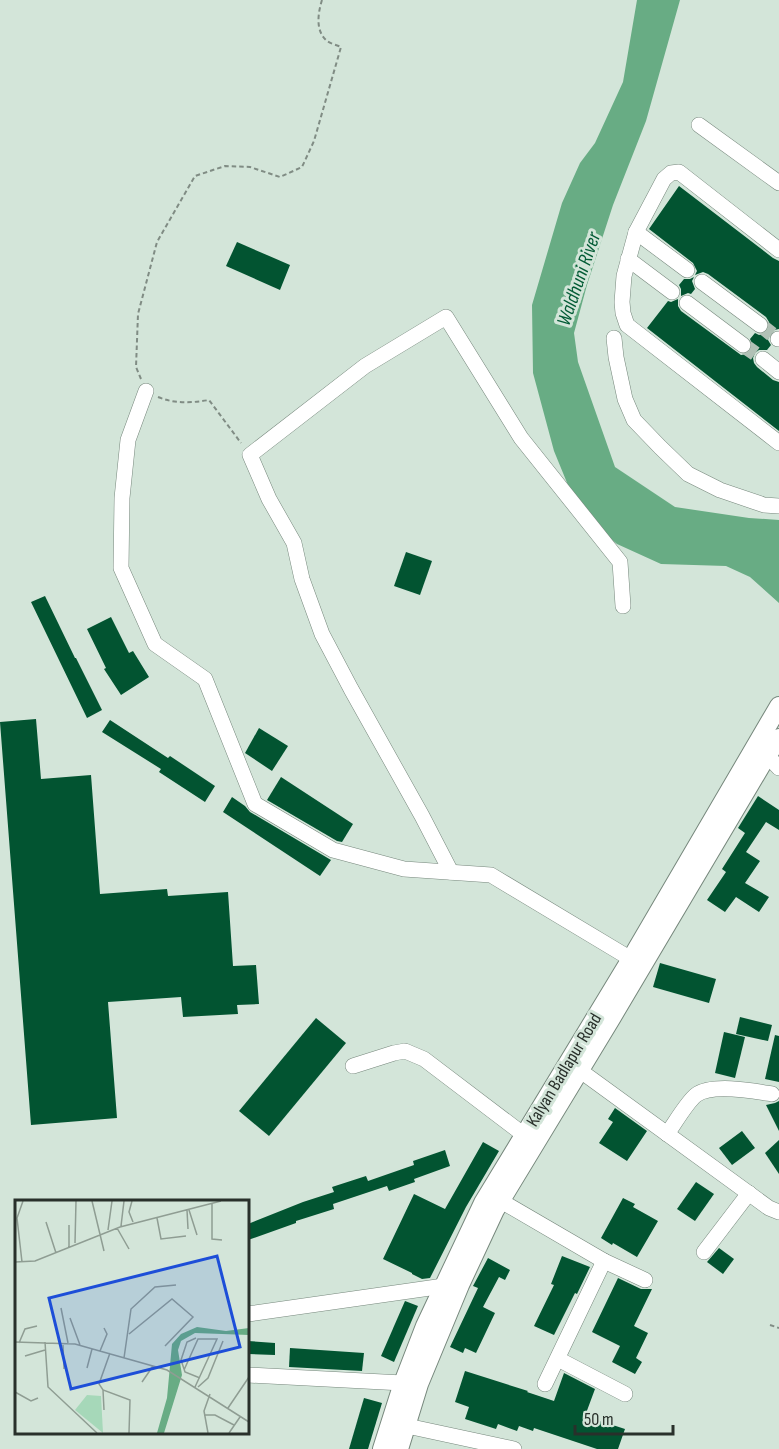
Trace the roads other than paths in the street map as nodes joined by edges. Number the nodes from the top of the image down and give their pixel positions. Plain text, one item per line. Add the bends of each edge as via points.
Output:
1 (699, 125) dead end
2 (779, 183) edge
3 (636, 232) junction
4 (779, 250) edge
5 (628, 259) junction
6 (687, 270) dead end
7 (702, 282) dead end
8 (672, 292) dead end
9 (687, 303) dead end
10 (760, 325) tunnel mouth
11 (614, 338) dead end
12 (743, 345) tunnel mouth
13 (763, 359) tunnel mouth
14 (779, 372) edge
15 (146, 391) road end
16 (779, 443) edge
17 (779, 506) edge
18 (623, 606) dead end
19 (779, 706) edge
20 (779, 738) edge
21 (768, 756) edge
22 (451, 872) junction
23 (631, 959) junction
24 (353, 1066) dead end
25 (574, 1067) junction
26 (772, 1094) dead end
27 (667, 1134) junction
28 (530, 1139) junction
29 (749, 1193) junction
30 (501, 1201) junction
31 (779, 1212) edge
32 (704, 1252) dead end
33 (604, 1261) junction
34 (645, 1280) dead end
35 (444, 1286) junction
36 (249, 1314) edge
37 (558, 1359) junction
38 (249, 1375) edge
39 (403, 1383) junction
40 (545, 1384) dead end
41 (625, 1394) dead end
42 (407, 1426) junction
43 (382, 1449) edge
44 (399, 1449) edge
45 (514, 1449) edge

1 - 2 street
3 - 4 street via 664,179 670,172 680,172
3 - 5 street
3 - 6 street
5 - 8 street
5 - 16 street via 622,302 627,325
7 - 10 street
9 - 12 street
11 - 17 street via 625,399 634,420 660,447 688,474 720,490
13 - 14 street
15 - 22 street via 128,440 121,568 155,644 205,679 255,804 333,850 404,869
18 - 22 street via 620,562 521,438 446,317 365,366 250,455 294,543 322,634
19 - 21 main road, Kalyan Badlapur Road
20 - 21 main road, Kalyan Badlapur Road
21 - 23 main road, Kalyan Badlapur Road
21 - 25 main road, Kalyan Badlapur Road
22 - 23 street via 491,875
23 - 25 main road, Kalyan Badlapur Road
24 - 28 street via 405,1051 424,1059
25 - 27 street
25 - 28 main road, Kalyan Badlapur Road
26 - 27 street via 708,1090 697,1094
27 - 29 street
28 - 30 main road, Kalyan Badlapur Road
28 - 35 main road, Kalyan Badlapur Road via 483,1203
29 - 31 street
29 - 32 street
30 - 33 street
30 - 42 main road, Kalyan Badlapur Road via 460,1285 419,1384
33 - 34 street
33 - 37 street
35 - 36 street
35 - 39 main road, Kalyan Badlapur Road
37 - 40 street
37 - 41 street
38 - 39 street
39 - 43 main road, Kalyan Badlapur Road
42 - 44 main road, Kalyan Badlapur Road
42 - 45 street

